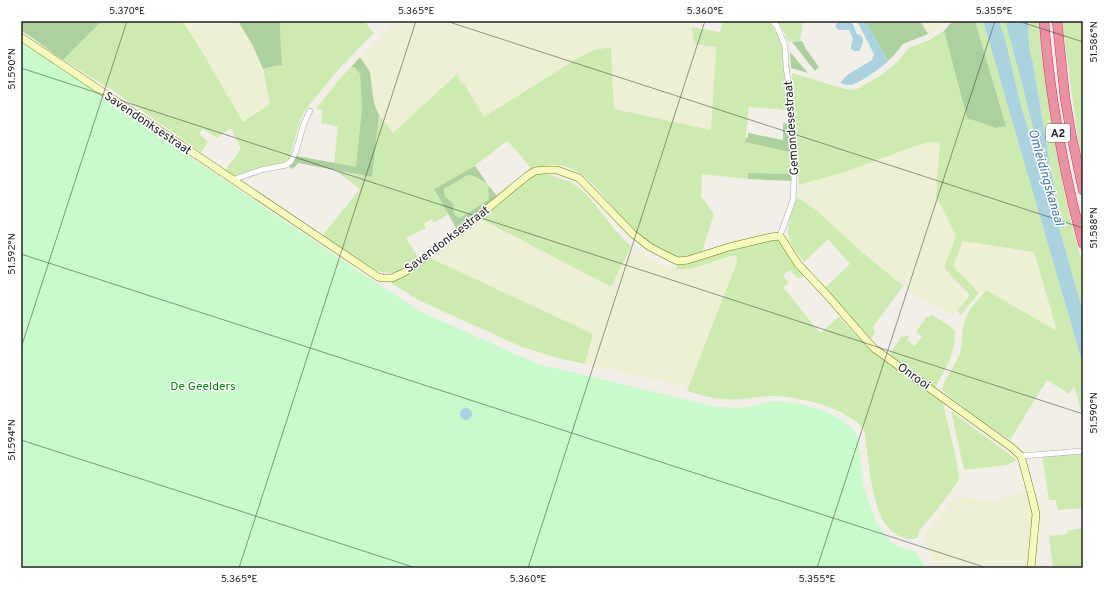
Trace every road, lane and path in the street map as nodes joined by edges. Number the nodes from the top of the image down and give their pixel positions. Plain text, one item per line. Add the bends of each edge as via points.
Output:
1 (772, 21) edge
2 (1044, 21) edge
3 (1057, 21) edge
4 (21, 37) edge
5 (310, 111) dead end
6 (232, 180) junction
7 (1083, 190) edge
8 (780, 236) junction
9 (1083, 244) edge
10 (1083, 451) edge
11 (1021, 456) junction
12 (1031, 568) edge

1 - 8 street, Gemondesestraat via 777,26 785,46 794,179 792,200
2 - 9 highway, A2 via 1055,114 1068,184
3 - 7 highway, A2 via 1065,98
4 - 6 street, Savendonksestraat
5 - 6 street via 291,161 286,165
6 - 8 street, Savendonksestraat via 372,274 383,278 392,278 405,272 526,176 544,170 557,170 580,178 633,234 650,247 678,261
8 - 11 street, Onrooi via 798,264 875,349
10 - 11 street
11 - 12 street via 1036,514

